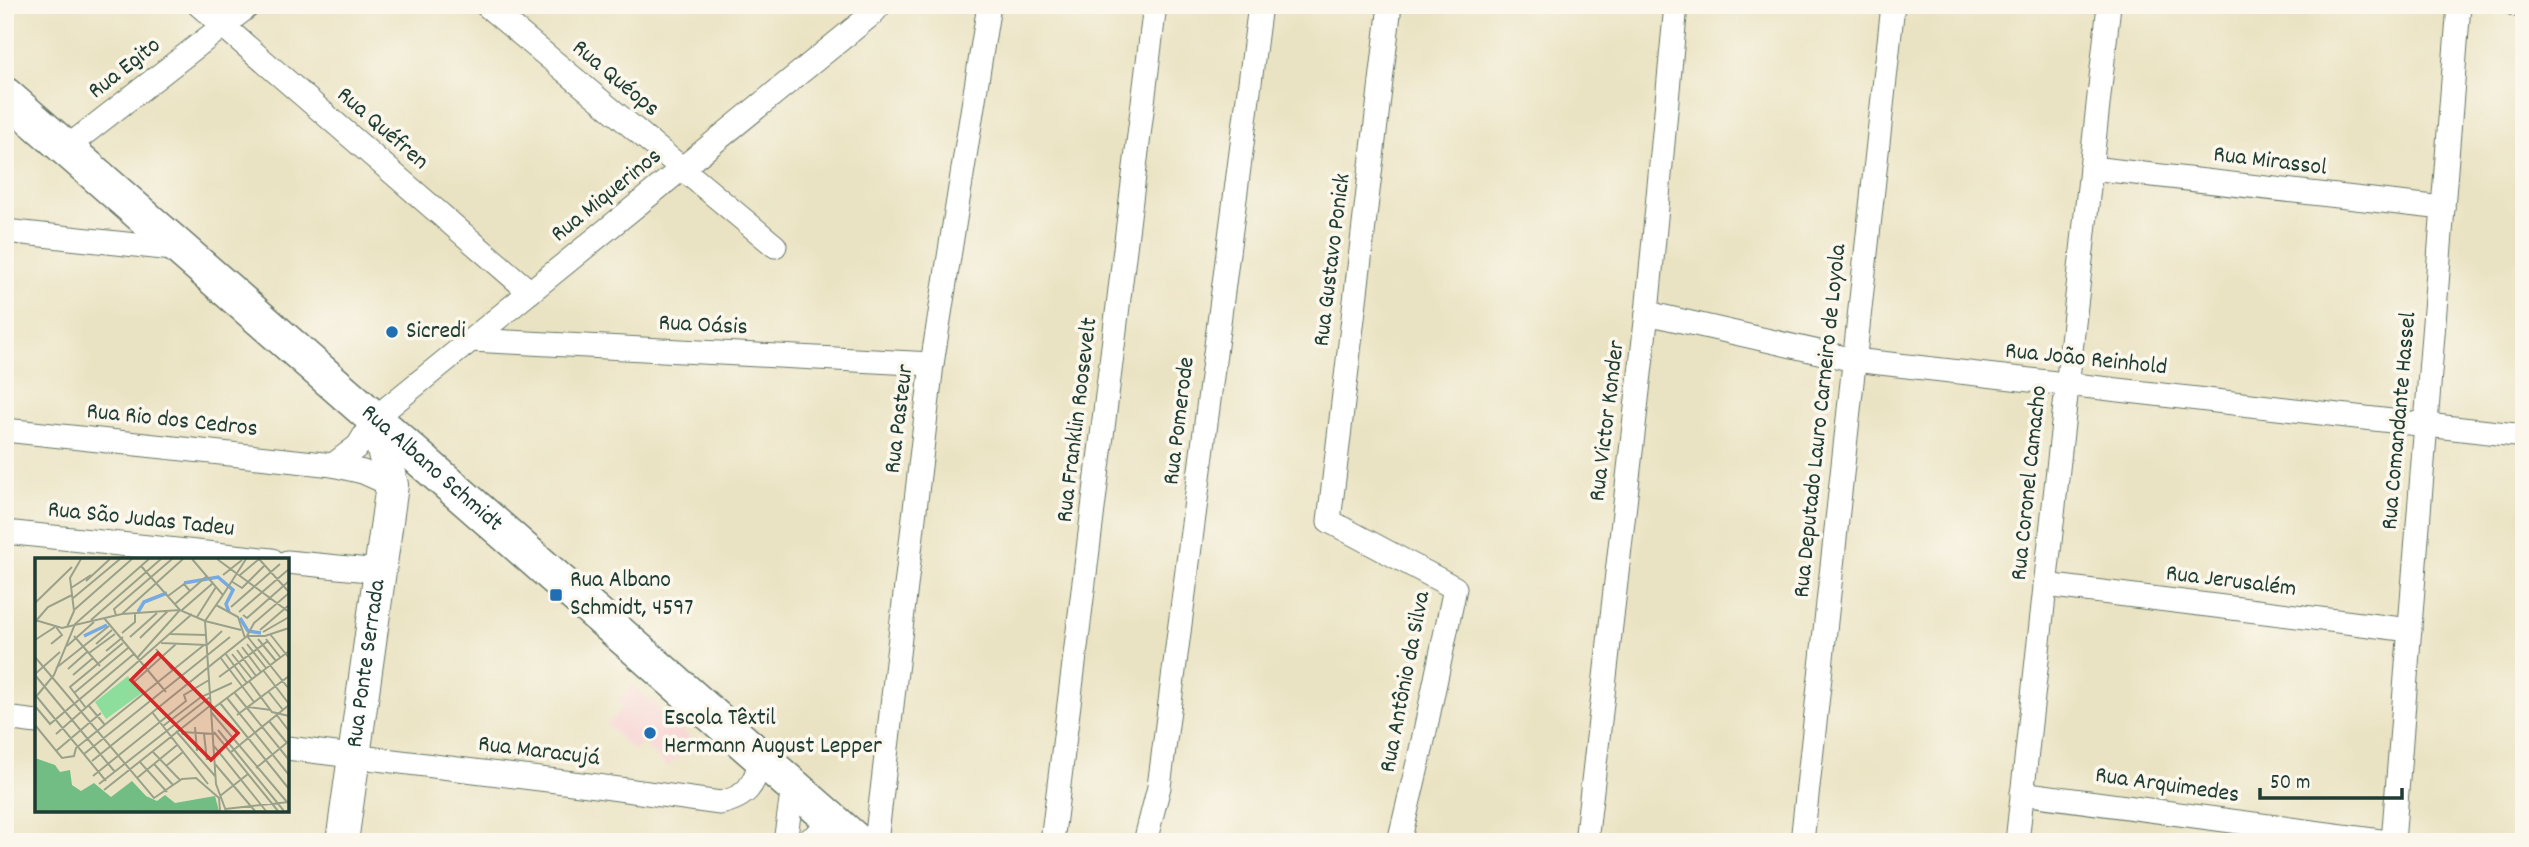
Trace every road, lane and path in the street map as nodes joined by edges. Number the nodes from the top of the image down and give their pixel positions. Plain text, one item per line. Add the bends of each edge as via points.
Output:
1 (199, 5) edge
2 (250, 5) edge
3 (486, 5) edge
4 (989, 5) edge
5 (1155, 5) edge
6 (1260, 5) edge
7 (1390, 5) edge
8 (1676, 5) edge
9 (1893, 5) edge
10 (2109, 5) edge
11 (2459, 5) edge
12 (2516, 5) edge
13 (2524, 6) edge
14 (879, 8) edge
15 (223, 26) junction
16 (5, 95) edge
17 (66, 148) junction
18 (2091, 168) junction
19 (681, 169) junction
20 (2443, 208) junction
21 (5, 231) edge
22 (775, 246) dead end
23 (182, 250) junction
24 (530, 292) junction
25 (1647, 313) junction
26 (471, 340) junction
27 (1854, 360) junction
28 (932, 364) junction
29 (2067, 384) junction
30 (375, 418) junction
31 (2426, 425) junction
32 (5, 430) edge
33 (2524, 436) edge
34 (333, 465) junction
35 (432, 469) junction
36 (392, 485) junction
37 (1329, 521) joint
38 (5, 532) edge
39 (253, 558) edge
40 (289, 562) edge
41 (379, 571) junction
42 (2045, 585) junction
43 (2410, 630) junction
44 (5, 718) edge
45 (35, 722) edge
46 (289, 748) edge
47 (354, 755) junction
48 (761, 759) junction
49 (793, 787) junction
50 (2022, 793) junction
51 (847, 834) edge
52 (342, 842) edge
53 (785, 842) edge
54 (806, 842) edge
55 (876, 842) edge
56 (1052, 842) edge
57 (1145, 842) edge
58 (1399, 842) edge
59 (1586, 842) edge
60 (1802, 842) edge
61 (2017, 842) edge
62 (2391, 842) edge

1 - 15 street, Rua Quéfren
2 - 15 street, Rua Egito
3 - 19 street, Rua Quéops
4 - 28 street, Rua Pasteur
5 - 56 street, Rua Franklin Roosevelt
6 - 57 street, Rua Pomerode via 1160,786
7 - 37 street, Rua Gustavo Ponick
8 - 25 street, Rua Victor Konder
9 - 27 street, Rua Deputado Lauro Carneiro de Loyola
10 - 18 street, Rua Coronel Camacho
11 - 20 street, Rua Comandante Hassel
12 - 13 street
14 - 19 street, Rua Miquerinos
15 - 17 street, Rua Egito
15 - 24 street, Rua Quéfren
16 - 17 main road, Rua Albano Schmidt
17 - 23 main road, Rua Albano Schmidt
18 - 20 street, Rua Mirassol
18 - 29 street, Rua Coronel Camacho
19 - 22 street, Rua Quéops
19 - 24 street, Rua Miquerinos
20 - 31 street, Rua Comandante Hassel
21 - 23 street
23 - 30 main road, Rua Albano Schmidt
24 - 26 street, Rua Miquerinos
25 - 27 street, Rua João Reinhold
25 - 59 street, Rua Victor Konder
26 - 28 street, Rua Oásis
26 - 30 street, Rua Miquerinos
27 - 29 street, Rua João Reinhold
27 - 60 street, Rua Deputado Lauro Carneiro de Loyola
28 - 55 street, Rua Pasteur
29 - 31 street, Rua João Reinhold
29 - 42 street, Rua Coronel Camacho
30 - 34 street via 358,446
30 - 35 main road, Rua Albano Schmidt
30 - 36 street, Rua Ponte Serrada
31 - 33 street, Rua João Reinhold
31 - 43 street, Rua Comandante Hassel
32 - 34 street, Rua Rio dos Cedros
34 - 36 street, Rua Rio dos Cedros
35 - 36 street
35 - 48 main road, Rua Albano Schmidt
36 - 41 street, Rua Ponte Serrada
37 - 58 street, Rua Antônio da Silva via 1455,589
38 - 39 street, Rua São Judas Tadeu
40 - 41 street
41 - 47 street, Rua Ponte Serrada
42 - 43 street, Rua Jerusalém
42 - 50 street, Rua Coronel Camacho
43 - 62 street, Rua Comandante Hassel
44 - 45 street
46 - 47 street, Rua Maracujá
47 - 48 street, Rua Maracujá via 720,803 748,790
47 - 52 street, Rua Ponte Serrada
48 - 49 main road, Rua Albano Schmidt
49 - 51 main road, Rua Albano Schmidt
49 - 53 street
50 - 61 street, Rua Coronel Camacho
50 - 62 street, Rua Arquimedes
51 - 54 street via 822,831

